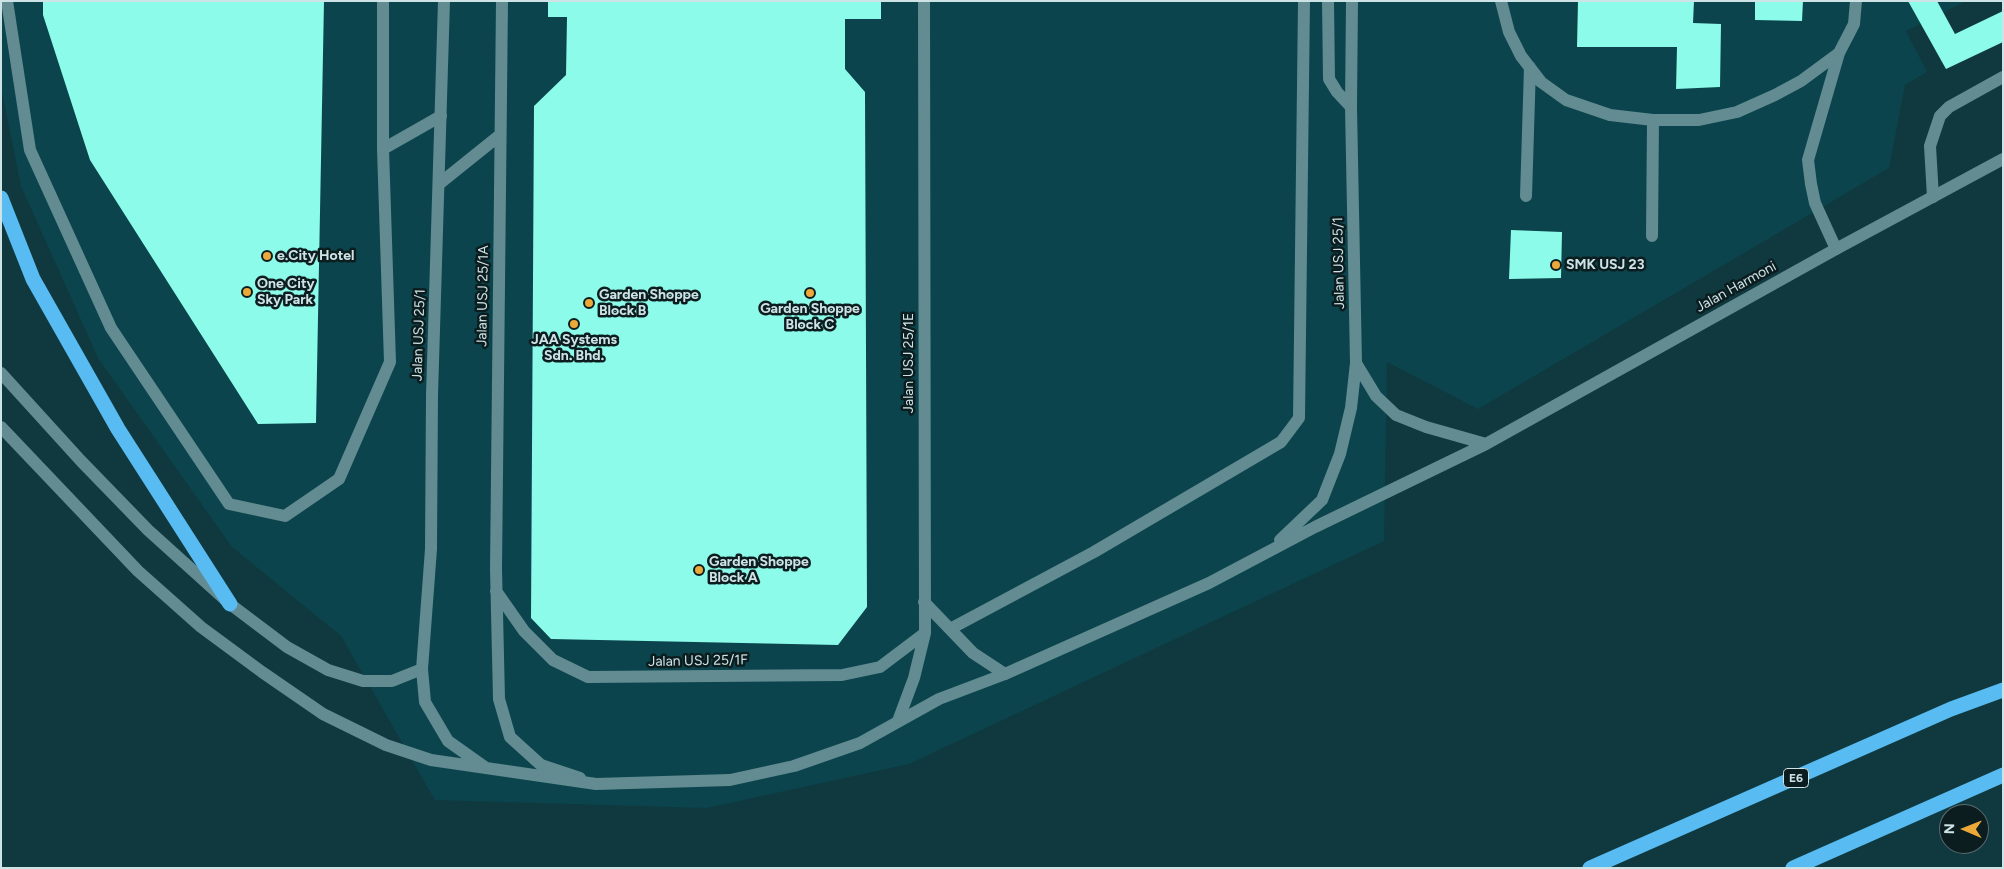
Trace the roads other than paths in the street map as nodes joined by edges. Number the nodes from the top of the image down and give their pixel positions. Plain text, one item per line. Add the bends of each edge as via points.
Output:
1 (7, 1) edge
2 (383, 1) edge
3 (444, 1) edge
4 (502, 1) edge
5 (924, 1) edge
6 (1304, 1) edge
7 (1328, 1) edge
8 (1352, 1) edge
9 (1501, 1) edge
10 (1856, 1) edge
11 (1839, 53) junction
12 (1530, 67) junction
13 (2003, 77) edge
14 (1351, 107) junction
15 (441, 116) junction
16 (1653, 120) junction
17 (500, 135) junction
18 (383, 149) junction
19 (2003, 158) edge
20 (439, 184) junction
21 (1526, 196) dead end
22 (1933, 197) junction
23 (1, 198) edge
24 (1652, 236) dead end
25 (1836, 249) junction
26 (1356, 363) junction
27 (1, 373) edge
28 (1, 427) edge
29 (1486, 444) junction
30 (1267, 552) junction
31 (496, 591) junction
32 (924, 602) junction
33 (230, 604) junction
34 (950, 630) junction
35 (925, 633) junction
36 (422, 670) junction
37 (1005, 674) junction
38 (2003, 690) edge
39 (898, 721) junction
40 (488, 769) junction
41 (2003, 775) edge
42 (596, 784) junction
43 (1590, 868) edge
44 (1792, 868) edge

1 - 18 street via 30,150 111,328 229,504 285,516 339,479 390,362
2 - 18 street
3 - 15 street, Jalan USJ 25/1
4 - 17 street, Jalan USJ 25/1A
5 - 32 street, Jalan USJ 25/1E
6 - 34 street via 1298,418 1282,442 1094,552
7 - 14 street via 1329,79
8 - 14 street, Jalan USJ 25/1
9 - 12 street via 1509,32
10 - 11 street via 1854,24
11 - 16 street via 1802,81 1737,112 1699,120
11 - 25 street via 1808,160 1816,203
12 - 16 street via 1541,82 1566,100 1610,115
12 - 21 street
13 - 22 street via 1949,107 1940,116 1930,146
14 - 26 street, Jalan USJ 25/1
15 - 18 street
15 - 20 street, Jalan USJ 25/1
16 - 24 street
17 - 20 street
17 - 31 street, Jalan USJ 25/1A
19 - 22 street, Jalan Harmoni
20 - 36 street, Jalan USJ 25/1 via 431,549
22 - 25 street, Jalan Harmoni
23 - 33 highway via 42,296 118,429
25 - 29 street, Jalan Harmoni
26 - 29 street via 1376,396 1396,414 1426,427
26 - 30 street, Jalan USJ 25/1 via 1347,427 1322,500
27 - 33 street via 148,530
28 - 40 street via 138,571 201,626 262,672 324,714 386,745 431,760
29 - 30 street, Jalan Harmoni
30 - 37 street, Jalan Harmoni via 1155,608
31 - 35 street, Jalan USJ 25/1F via 524,631 553,660 588,677 842,675 880,667
31 - 42 street, Jalan USJ 25/1A via 499,699 510,737 541,765
32 - 34 street
32 - 35 street, Jalan USJ 25/1E
33 - 36 street via 287,647 328,670 363,681 392,681
34 - 37 street via 973,653
35 - 39 street, Jalan USJ 25/1E via 914,678
36 - 40 street, Jalan USJ 25/1 via 425,702 448,741
37 - 39 street, Jalan Harmoni via 939,699
38 - 43 highway, E6 via 1942,713
39 - 42 street, Jalan Harmoni via 860,742 804,762 730,780
40 - 42 street
41 - 44 highway

